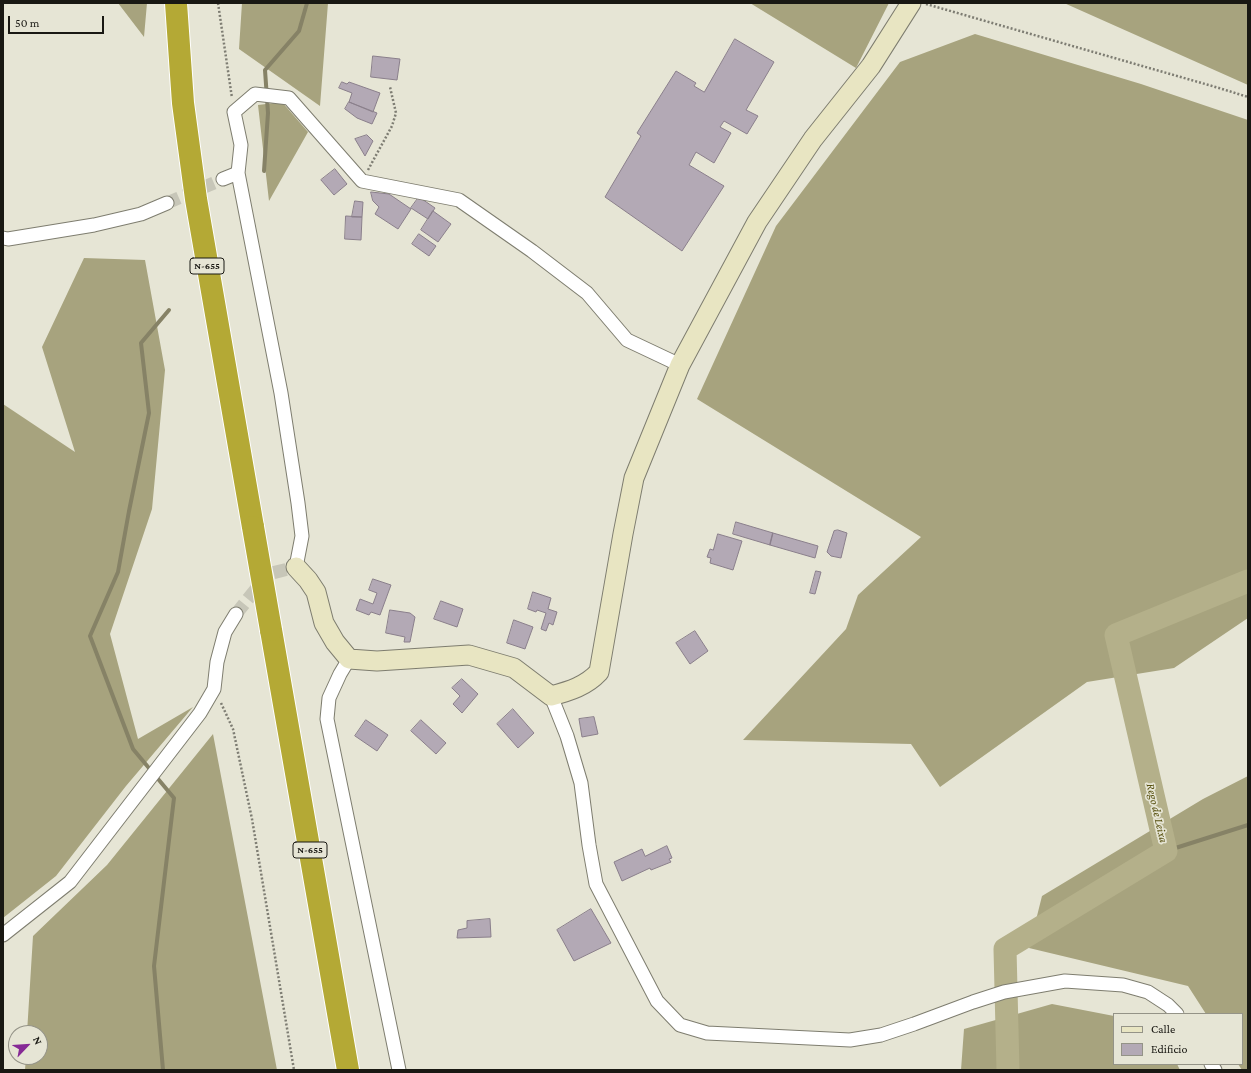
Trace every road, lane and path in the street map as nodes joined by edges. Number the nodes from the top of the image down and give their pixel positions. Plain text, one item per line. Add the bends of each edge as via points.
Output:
1 (176, 3) edge
2 (218, 3) edge
3 (911, 3) edge
4 (924, 3) edge
5 (390, 87) dead end
6 (1248, 97) edge
7 (234, 112) junction
8 (238, 173) junction
9 (223, 179) tunnel mouth
10 (362, 181) junction
11 (167, 203) tunnel mouth
12 (3, 238) edge
13 (680, 365) junction
14 (296, 567) joint
15 (236, 614) tunnel mouth
16 (349, 660) junction
17 (214, 690) junction
18 (551, 696) junction
19 (3, 935) edge
20 (1176, 1013) edge
21 (294, 1070) edge
22 (348, 1070) edge
23 (399, 1070) edge

1 - 22 highway, N-655, bridge via 182,103 196,199
2 - 7 path
3 - 13 street via 871,66 812,139 757,222
4 - 6 path
5 - 10 path via 396,113 392,126
7 - 8 street via 241,146
7 - 10 street via 255,94 289,98
8 - 9 street
8 - 14 street via 281,393 302,536
10 - 13 street via 459,200 587,293 627,340
11 - 12 street via 141,214 94,225
13 - 18 street via 634,478 599,672 577,688
14 - 16 street via 316,592 324,623
15 - 17 street via 226,632 217,662
16 - 18 street via 377,661 469,655 514,668
16 - 23 street via 329,698 327,719
17 - 19 street via 200,713 70,882
17 - 21 path via 233,729 252,820
18 - 20 street via 567,736 581,783 596,884 658,1001 680,1025 707,1034 850,1040 881,1035 1004,992 1065,981 1123,985 1148,992

